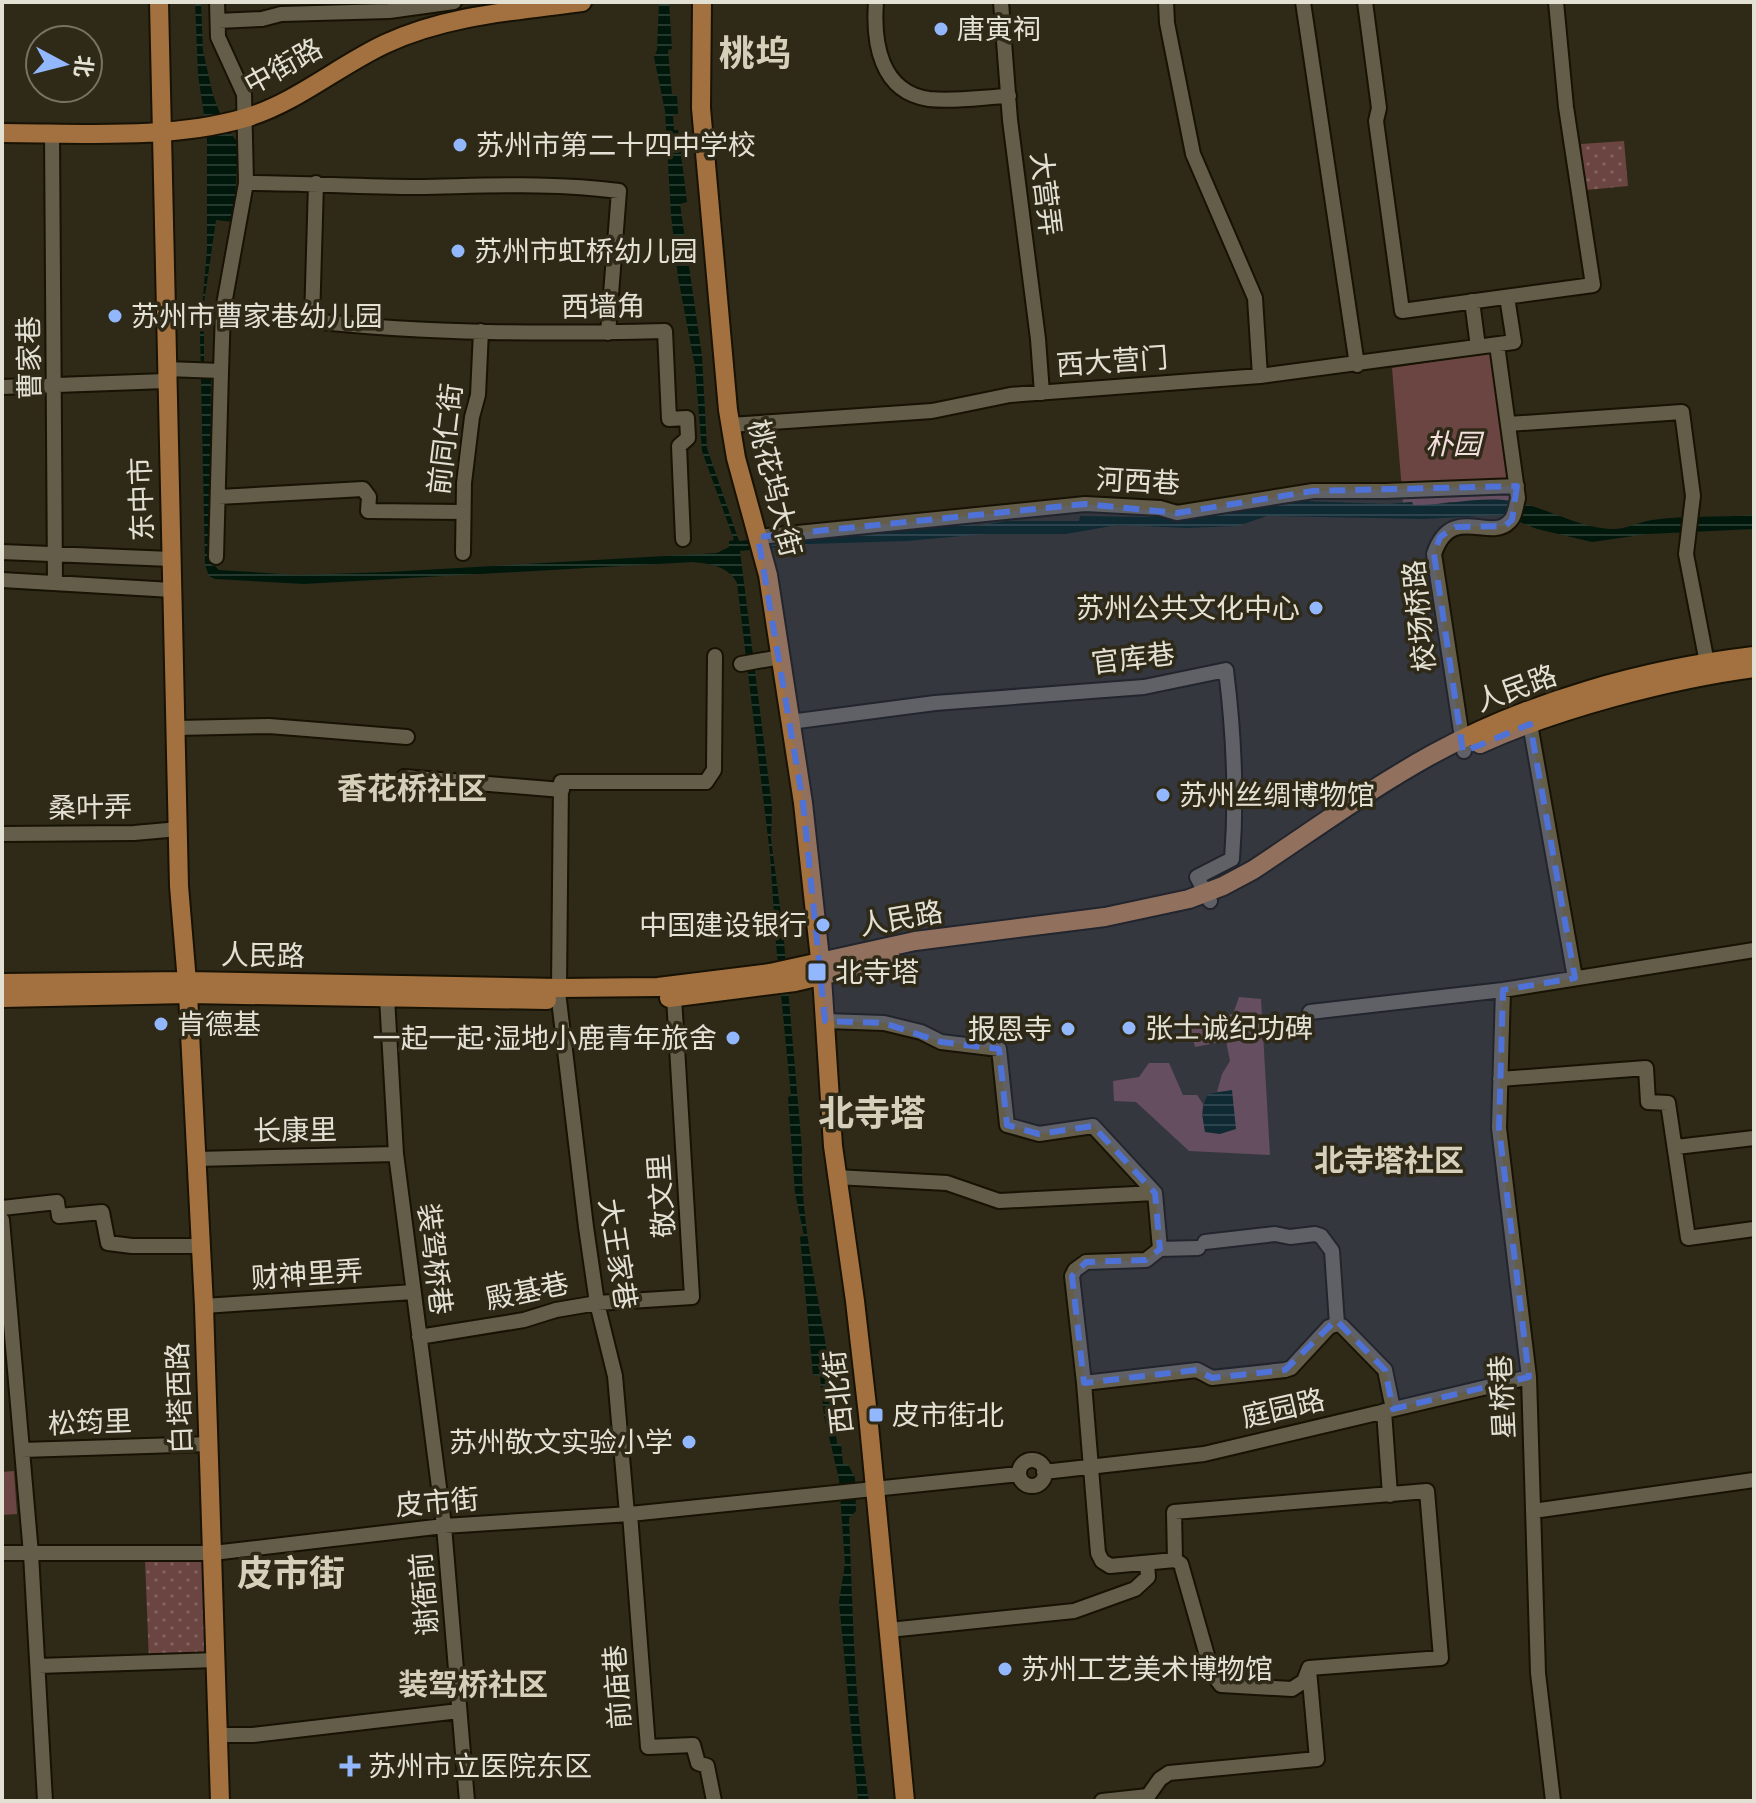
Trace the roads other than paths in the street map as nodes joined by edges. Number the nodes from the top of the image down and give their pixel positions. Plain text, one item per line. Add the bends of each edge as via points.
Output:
1 (159, 2) edge
2 (217, 2) edge
3 (454, 2) edge
4 (582, 2) edge
5 (876, 2) edge
6 (1001, 2) edge
7 (1166, 2) edge
8 (1303, 2) edge
9 (1365, 2) edge
10 (1556, 2) edge
11 (701, 5) edge
12 (218, 21) junction
13 (1009, 96) junction
14 (238, 120) junction
15 (160, 131) junction
16 (2, 133) edge
17 (52, 133) junction
18 (246, 183) junction
19 (316, 183) junction
20 (1507, 297) junction
21 (1472, 301) junction
22 (481, 331) junction
23 (608, 333) junction
24 (1497, 345) junction
25 (1478, 347) junction
26 (1357, 365) junction
27 (218, 371) junction
28 (166, 375) junction
29 (1260, 376) junction
30 (55, 385) junction
31 (2, 387) edge
32 (1042, 393) junction
33 (1508, 424) junction
34 (730, 425) junction
35 (1517, 492) junction
36 (218, 497) junction
37 (463, 512) junction
38 (683, 539) dead end
39 (759, 542) junction
40 (2, 552) edge
41 (56, 553) junction
42 (463, 553) dead end
43 (216, 557) dead end
44 (171, 559) junction
45 (2, 580) edge
46 (55, 583) junction
47 (172, 590) junction
48 (715, 656) dead end
49 (1754, 656) edge
50 (781, 657) junction
51 (1707, 663) junction
52 (741, 664) dead end
53 (1754, 668) edge
54 (790, 722) junction
55 (1530, 724) junction
56 (177, 728) junction
57 (407, 737) dead end
58 (1462, 745) junction
59 (404, 777) dead end
60 (562, 790) junction
61 (179, 829) junction
62 (2, 834) edge
63 (1208, 897) junction
64 (1754, 950) edge
65 (821, 970) junction
66 (1575, 978) junction
67 (771, 979) junction
68 (2, 983) edge
69 (188, 988) junction
70 (1503, 990) junction
71 (559, 994) junction
72 (674, 997) junction
73 (2, 998) edge
74 (387, 998) junction
75 (1310, 1012) dead end
76 (825, 1021) junction
77 (1500, 1079) junction
78 (1754, 1138) edge
79 (1676, 1147) junction
80 (396, 1154) junction
81 (196, 1159) junction
82 (836, 1177) junction
83 (1155, 1193) junction
84 (2, 1208) edge
85 (2, 1220) edge
86 (1754, 1229) edge
87 (200, 1246) junction
88 (1160, 1249) junction
89 (413, 1292) junction
90 (597, 1303) junction
91 (204, 1306) junction
92 (1337, 1324) junction
93 (419, 1337) junction
94 (1529, 1377) junction
95 (1084, 1383) junction
96 (1389, 1410) junction
97 (209, 1444) junction
98 (22, 1450) junction
99 (1090, 1468) junction
100 (1754, 1480) edge
101 (867, 1490) junction
102 (1390, 1495) junction
103 (1533, 1511) junction
104 (628, 1514) junction
105 (444, 1526) junction
106 (2, 1553) edge
107 (213, 1553) junction
108 (31, 1554) junction
109 (1175, 1560) junction
110 (1147, 1563) junction
111 (889, 1630) junction
112 (216, 1660) junction
113 (38, 1666) junction
114 (1309, 1668) junction
115 (459, 1711) junction
116 (218, 1735) junction
117 (45, 1801) edge
118 (220, 1801) edge
119 (467, 1801) edge
120 (714, 1801) edge
121 (905, 1801) edge
122 (1102, 1801) edge
123 (1553, 1801) edge

1 - 15 main road, 东中市
2 - 12 street
3 - 12 street
4 - 14 main road, 中街路 via 418,29 352,59 283,102
5 - 13 street via 877,47 895,83 929,99
6 - 13 street, 大营弄
7 - 29 street via 1193,154 1255,298
8 - 26 street
9 - 21 street via 1402,311
10 - 20 street via 1593,285
11 - 34 main road, 桃花坞大街 via 702,126
12 - 14 street via 218,37 244,94
13 - 32 street, 大营弄
14 - 15 main road, 中街路
14 - 18 street
15 - 17 main road, 中街路
15 - 28 main road, 东中市
16 - 17 main road, 中街路
17 - 30 street, 曹家巷
18 - 19 street
18 - 27 street via 223,310
19 - 22 street, 西墙角 via 312,321
19 - 23 street via 619,191
20 - 21 street
20 - 24 street via 1514,342
21 - 25 street
22 - 23 street, 西墙角
22 - 37 street, 前同仁街
23 - 38 street, 西墙角 via 665,331 669,419 687,418 688,438 679,446
24 - 25 street, 西大营门
24 - 33 street, 校场桥路
25 - 26 street, 西大营门
26 - 29 street, 西大营门
27 - 28 street
27 - 36 street
28 - 30 street
28 - 44 main road, 东中市
29 - 32 street, 西大营门
30 - 31 street
30 - 41 street, 曹家巷
32 - 34 street, 西大营门 via 932,411
33 - 35 street, 校场桥路
33 - 51 street via 1682,412 1693,496 1686,554
34 - 39 main road, 桃花坞大街
35 - 39 street, 河西巷 via 1313,491 1177,513 1085,504
35 - 58 street, 校场桥路 via 1512,520 1505,526 1455,527 1440,537 1434,554
36 - 37 street via 363,489 369,497 368,511
36 - 43 street
37 - 42 street, 前同仁街
39 - 50 main road, 桃花坞大街
40 - 41 street
41 - 44 street
41 - 46 street, 曹家巷
44 - 47 main road, 东中市
45 - 46 street
46 - 47 street
47 - 56 main road, 东中市
48 - 60 street via 714,770 706,782 561,782
49 - 51 main road, 人民路
50 - 52 street
50 - 54 main road, 桃花坞大街
51 - 58 main road, 人民路 via 1572,696 1503,720
53 - 55 main road, 人民路
54 - 63 street, 官库巷 via 948,701 1144,687 1226,670 1236,812 1232,859 1197,877
54 - 65 main road, 桃花坞大街
55 - 58 main road, 人民路
55 - 66 street
56 - 57 street via 269,726
56 - 61 main road, 东中市
58 - 63 main road, 人民路 via 1393,779
59 - 60 street
60 - 71 street, 大王家巷
61 - 62 street, 桑叶弄
61 - 69 main road, 东中市
63 - 65 main road, 人民路 via 1174,912 1105,927
64 - 66 street
65 - 67 main road, 人民路
65 - 76 main road, 西北街
66 - 70 street
67 - 71 main road, 人民路
67 - 72 main road, 人民路
68 - 69 main road, 人民路
69 - 71 main road, 人民路
69 - 73 main road, 人民路
69 - 74 main road, 人民路
69 - 81 main road, 白塔西路
70 - 75 street
70 - 77 street, 星桥巷
71 - 72 main road, 人民路
71 - 74 main road, 人民路
71 - 90 street, 大王家巷
72 - 90 street, 敬文里 via 692,1297
74 - 80 street, 装驾桥巷
76 - 82 main road, 西北街
76 - 83 street via 884,1023 941,1042 999,1049 1007,1125 1039,1134 1093,1126
77 - 79 street via 1646,1068 1648,1102 1668,1103
77 - 94 street, 星桥巷 via 1499,1128
78 - 79 street
79 - 86 street via 1688,1238
80 - 81 street, 长康里
80 - 89 street, 装驾桥巷
81 - 87 main road, 白塔西路
82 - 83 street via 947,1183 999,1201
82 - 101 main road, 西北街 via 857,1313
83 - 88 street
84 - 87 street via 57,1202 59,1216 102,1212 108,1243
85 - 98 street
87 - 91 main road, 白塔西路
88 - 92 street via 1275,1234 1321,1236 1332,1251
88 - 95 street via 1146,1260 1086,1262 1075,1270
89 - 91 street, 财神里弄
89 - 93 street, 装驾桥巷
90 - 93 street, 殿基巷
90 - 104 street, 大王家巷 via 615,1376
91 - 97 main road, 白塔西路
92 - 95 street via 1285,1370 1212,1378 1197,1370
92 - 96 street via 1385,1370
93 - 105 street, 装驾桥巷
94 - 96 street, 庭园路
94 - 103 street, 星桥巷
95 - 99 street
96 - 99 street, 庭园路 via 1204,1454
96 - 102 street
97 - 98 street, 松筠里
97 - 107 main road, 白塔西路
98 - 108 street
99 - 101 street, 庭园路 via 1044,1472 1033,1486 1019,1474
99 - 110 street via 1100,1557 1115,1567
100 - 103 street
101 - 104 street, 皮市街
101 - 111 main road, 西北街
102 - 109 street via 1174,1512
102 - 114 street via 1427,1491 1441,1658
103 - 123 street, 星桥巷 via 1538,1673
104 - 105 street, 皮市街
104 - 120 street, 前庙巷 via 648,1747 693,1745 698,1763 707,1766
105 - 107 street, 皮市街
105 - 115 street, 谢衙前
106 - 108 street, 皮市街
107 - 108 street, 皮市街
107 - 112 main road, 白塔西路
108 - 113 street
109 - 110 street
109 - 114 street via 1185,1570 1217,1682 1226,1687 1292,1689 1304,1681
110 - 111 street via 1148,1577 1135,1589 1074,1611
111 - 121 main road, 西北街
112 - 113 street
112 - 116 main road, 白塔西路
113 - 117 street
114 - 122 street via 1317,1759 1169,1773 1148,1796
115 - 116 street
115 - 119 street, 谢衙前
116 - 118 main road, 白塔西路

